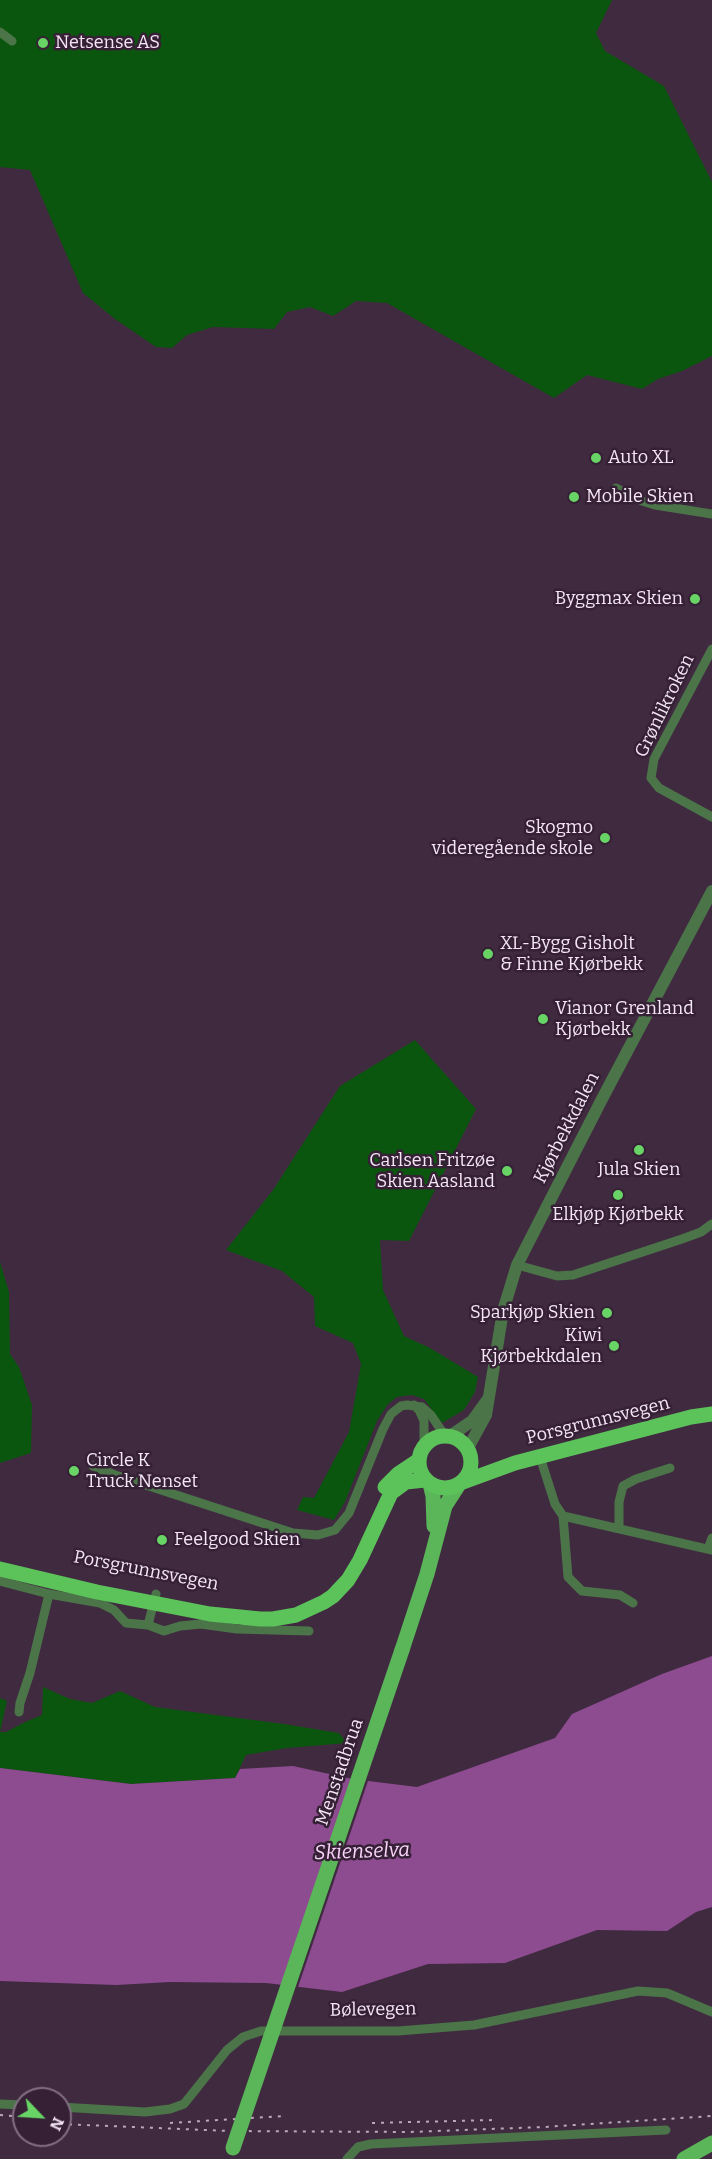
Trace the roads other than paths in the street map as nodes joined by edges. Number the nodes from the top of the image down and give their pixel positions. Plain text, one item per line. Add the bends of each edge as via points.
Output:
1 (0, 32) edge
2 (12, 41) dead end
3 (616, 488) dead end
4 (712, 514) edge
5 (712, 649) edge
6 (712, 816) edge
7 (712, 891) edge
8 (712, 1224) edge
9 (517, 1265) junction
10 (491, 1396) junction
11 (414, 1405) junction
12 (712, 1408) edge
13 (712, 1414) edge
14 (691, 1417) junction
15 (448, 1436) junction
16 (469, 1451) junction
17 (421, 1454) junction
18 (540, 1457) junction
19 (515, 1463) junction
20 (93, 1466) dead end
21 (670, 1468) dead end
22 (428, 1482) junction
23 (461, 1484) junction
24 (563, 1516) junction
25 (620, 1527) junction
26 (369, 1538) junction
27 (712, 1538) edge
28 (434, 1544) junction
29 (710, 1549) edge
30 (0, 1559) edge
31 (0, 1569) edge
32 (0, 1581) edge
33 (49, 1594) junction
34 (155, 1599) junction
35 (633, 1603) dead end
36 (148, 1625) junction
37 (309, 1631) dead end
38 (19, 1712) dead end
39 (712, 2012) edge
40 (72, 2108) edge
41 (666, 2130) dead end
42 (706, 2151) edge
43 (231, 2155) edge
44 (347, 2159) edge
45 (684, 2159) edge

1 - 2 street
3 - 4 street via 655,505
5 - 6 street, Grønlikroken via 654,759 651,778 659,788
7 - 9 street, Kjørbekkdalen
8 - 9 street via 682,1239 573,1275 557,1276
9 - 10 street, Kjørbekkdalen via 503,1311
10 - 15 street, Kjørbekkdalen via 472,1421
10 - 16 street, Kjørbekkdalen
11 - 15 street via 431,1415
11 - 17 street via 424,1421
11 - 20 street via 401,1406 390,1414 349,1513 334,1530 318,1535 293,1533
12 - 14 highway, Porsgrunnsvegen
13 - 14 highway, Porsgrunnsvegen
14 - 18 highway, Porsgrunnsvegen
15 - 16 highway via 460,1440
15 - 17 highway via 433,1439
16 - 19 highway, Porsgrunnsvegen via 480,1459
16 - 23 highway via 472,1466
17 - 22 highway via 421,1474
17 - 26 highway, Porsgrunnsvegen via 390,1481 372,1518
18 - 19 highway, Porsgrunnsvegen
18 - 24 street via 555,1504
19 - 23 highway, Porsgrunnsvegen
21 - 25 street via 623,1486
22 - 23 highway via 441,1489
22 - 26 highway, Porsgrunnsvegen via 405,1482 391,1492
22 - 28 main road, Menstadbrua via 433,1496
23 - 28 main road, Menstadbrua via 445,1506
24 - 25 street
24 - 35 street via 568,1578 582,1591 620,1595
25 - 29 street
26 - 34 highway, Porsgrunnsvegen via 342,1588 296,1615 246,1618
27 - 29 street
28 - 43 main road, Menstadbrua, bridge via 402,1650
30 - 34 highway, Porsgrunnsvegen
31 - 34 highway, Porsgrunnsvegen via 69,1586
32 - 33 street
33 - 36 street via 100,1603 126,1623
33 - 38 street
34 - 36 street
36 - 37 street via 164,1631 201,1624
39 - 40 street, Bølevegen via 667,1993 638,1991 474,2025 398,2031 261,2031 243,2037 227,2050 184,2104 145,2112
41 - 44 street via 371,2144 358,2147
42 - 45 main road

